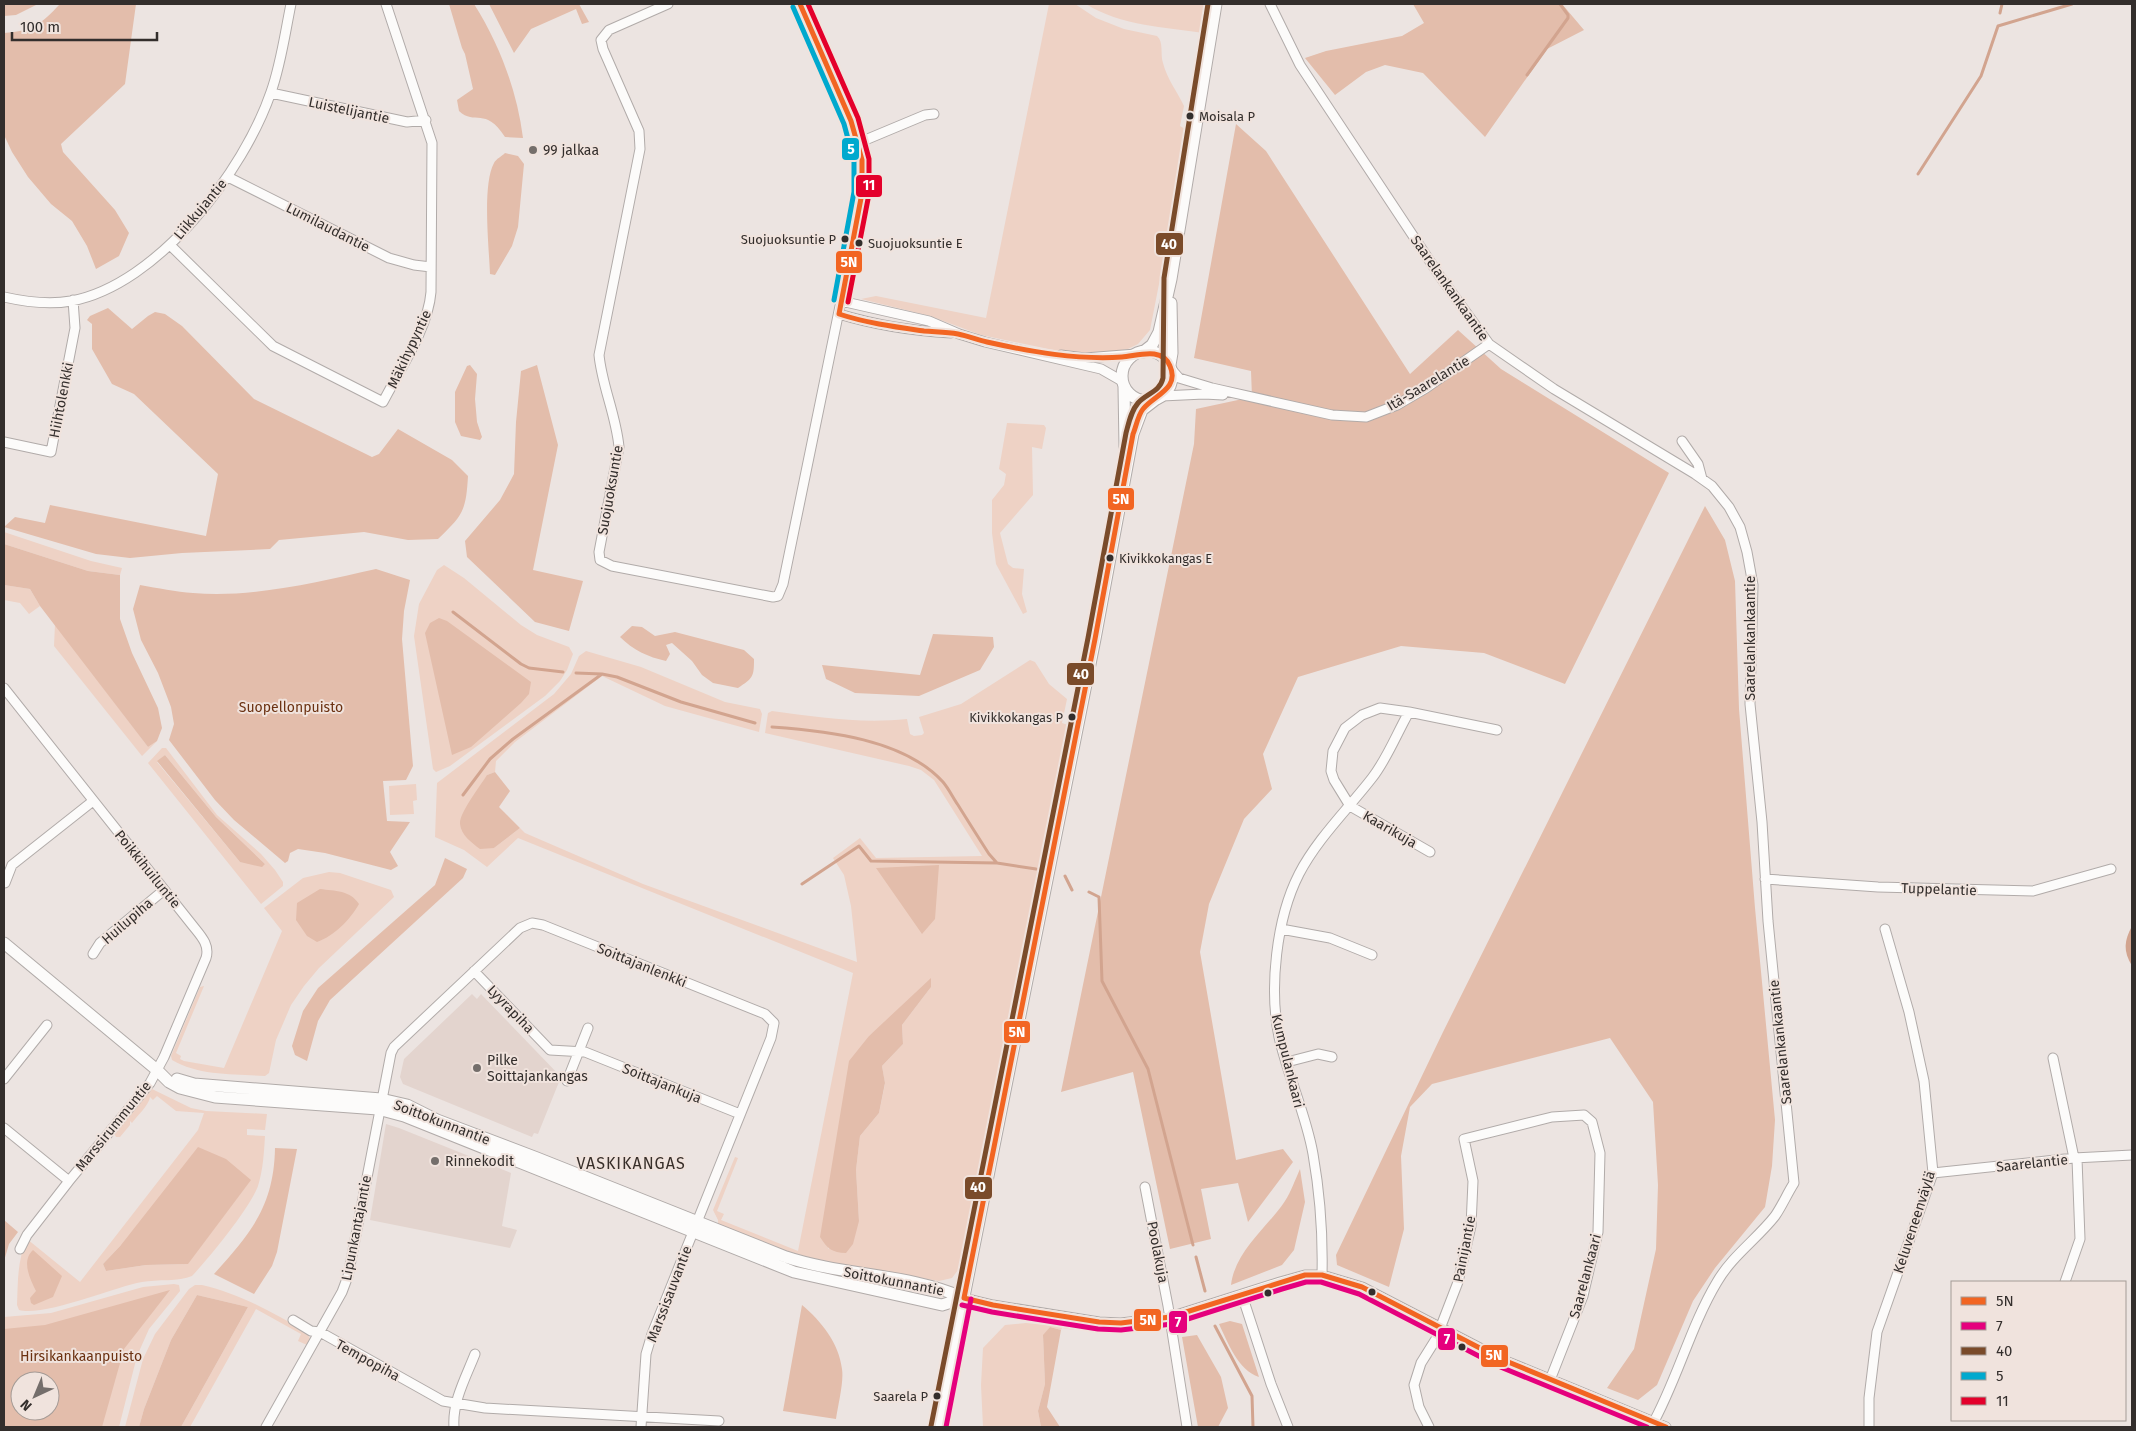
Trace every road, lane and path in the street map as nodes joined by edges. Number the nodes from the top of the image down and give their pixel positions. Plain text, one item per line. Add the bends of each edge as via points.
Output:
1 (291, 4) edge
2 (386, 4) edge
3 (668, 4) edge
4 (800, 4) edge
5 (1216, 4) edge
6 (1270, 4) edge
7 (271, 93) junction
8 (934, 114) dead end
9 (426, 120) junction
10 (858, 143) junction
11 (228, 177) junction
12 (170, 245) junction
13 (431, 266) junction
14 (1171, 279) junction
15 (4, 297) edge
16 (73, 300) junction
17 (842, 301) junction
18 (839, 314) junction
19 (959, 334) junction
20 (1489, 344) junction
21 (1040, 353) junction
22 (1140, 353) junction
23 (1171, 368) junction
24 (1123, 384) junction
25 (1246, 396) junction
26 (1158, 398) junction
27 (1682, 441) dead end
28 (4, 442) edge
29 (1702, 478) junction
30 (1124, 485) junction
31 (4, 688) edge
32 (1409, 712) junction
33 (1497, 730) dead end
34 (93, 802) junction
35 (1350, 806) junction
36 (1430, 852) dead end
37 (2111, 869) dead end
38 (1765, 879) junction
39 (5, 883) dead end
40 (164, 890) junction
41 (1281, 929) junction
42 (1885, 929) dead end
43 (4, 943) edge
44 (93, 954) dead end
45 (1372, 955) dead end
46 (474, 971) junction
47 (47, 1025) dead end
48 (588, 1028) dead end
49 (547, 1047) joint
50 (582, 1052) junction
51 (1332, 1057) dead end
52 (2053, 1058) dead end
53 (1287, 1062) junction
54 (158, 1070) junction
55 (4, 1079) edge
56 (568, 1081) dead end
57 (380, 1104) junction
58 (740, 1114) junction
59 (4, 1128) edge
60 (1464, 1139) joint
61 (2132, 1155) edge
62 (2076, 1158) junction
63 (1933, 1173) junction
64 (68, 1181) junction
65 (1145, 1187) dead end
66 (695, 1227) junction
67 (20, 1249) dead end
68 (1322, 1275) junction
69 (2066, 1281) edge
70 (1242, 1295) junction
71 (964, 1298) junction
72 (1170, 1317) junction
73 (293, 1320) dead end
74 (1440, 1327) junction
75 (320, 1332) junction
76 (475, 1354) dead end
77 (1550, 1380) junction
78 (456, 1404) junction
79 (642, 1417) junction
80 (719, 1421) dead end
81 (1652, 1425) edge
82 (266, 1427) edge
83 (454, 1427) edge
84 (642, 1427) edge
85 (938, 1427) edge
86 (1187, 1427) edge
87 (1288, 1427) edge
88 (1429, 1427) edge
89 (1666, 1427) edge
90 (1869, 1427) edge

1 - 7 street, Liikkujantie
2 - 9 street, Mäkihypyntie
3 - 18 street, Suojuoksuntie via 609,30 601,40 639,131 640,149 600,354 619,447 600,560 612,566 768,597 778,596
4 - 10 street
5 - 14 street
6 - 20 street, Saarelankankaantie via 1300,65 1439,275
7 - 9 street, Luistelijantie via 407,122
7 - 11 street, Liikkujantie
8 - 10 street
9 - 13 street, Mäkihypyntie via 432,151
10 - 17 street via 862,160 862,193
11 - 12 street, Liikkujantie
11 - 13 street, Lumilaudantie via 389,258
12 - 13 street, Mäkihypyntie via 273,346 383,402 427,315
12 - 16 street, Liikkujantie via 103,291
14 - 22 street via 1159,332 1152,345
14 - 23 street
15 - 16 street, Liikkujantie via 41,302
16 - 28 street, Hiihtolenkki via 75,328 52,452
17 - 18 street
17 - 19 street via 930,321
18 - 19 street via 924,331
19 - 21 street
20 - 25 street, Itä-Saarelantie via 1426,388 1397,405 1366,417 1332,415
20 - 29 street, Saarelankankaantie via 1554,389
21 - 22 street via 1085,358
21 - 24 street via 1101,369
22 - 23 street via 1152,352
22 - 24 street via 1124,366
23 - 25 street, Itä-Saarelantie via 1179,378 1190,383
23 - 26 street via 1168,389
24 - 26 street via 1130,395 1138,399
24 - 30 street
25 - 26 street, Itä-Saarelantie via 1204,394
26 - 30 street via 1142,410 1136,423
27 - 29 street via 1698,464
29 - 38 street, Saarelankankaantie via 1729,507 1740,527 1753,585 1750,704
30 - 71 street
31 - 34 street, Poikkihuiluntie
32 - 33 street
32 - 35 street, Kumpulankaari via 1374,776
32 - 35 street via 1380,708 1362,715 1345,728 1332,751 1331,771
34 - 39 street via 12,865
34 - 40 street, Poikkihuiluntie
35 - 36 street, Kaarikuja
35 - 41 street, Kumpulankaari via 1299,874
37 - 38 street, Tuppelantie via 2033,891 1878,887
38 - 81 street, Saarelankankaantie via 1794,1183 1775,1216 1728,1265 1718,1280
40 - 44 street, Huilupiha via 100,943
40 - 54 street, Poikkihuiluntie via 203,939 208,955
41 - 45 street via 1330,938
41 - 53 street, Kumpulankaari via 1275,975 1275,1014
42 - 63 street, Keluveneenväylä via 1909,1012 1924,1081
43 - 54 street, Soittokunnantie
46 - 49 street, Lyyrapiha
46 - 57 street, Soittajanlenkki via 394,1047 388,1060
46 - 58 street, Soittajanlenkki via 520,928 537,923 765,1014 775,1028
47 - 55 street
48 - 50 street
49 - 50 street, Soittajankuja via 550,1050
50 - 56 street
50 - 58 street, Soittajankuja
51 - 53 street via 1318,1054
52 - 62 street
53 - 68 street, Kumpulankaari via 1312,1153 1323,1234
54 - 57 street, Soittokunnantie via 180,1088 215,1097
54 - 64 street, Marssirummuntie
57 - 66 street, Soittokunnantie
57 - 75 street, Lipunkantajantie via 348,1276
58 - 66 street, Soittajanlenkki
59 - 64 street, Marssirummuntie
60 - 74 street, Painijantie via 1473,1181 1471,1226 1458,1282
60 - 77 street, Saarelankaari via 1552,1117 1584,1115 1592,1122 1600,1153 1598,1232 1583,1296
61 - 62 street, Saarelantie
62 - 63 street, Saarelantie
62 - 69 street via 2080,1239
63 - 90 street, Keluveneenväylä via 1877,1332
64 - 67 street, Marssirummuntie
65 - 72 street, Poolakuja
66 - 71 street, Soittokunnantie via 799,1262 944,1289
66 - 79 street, Marssisauvantie via 648,1345
68 - 70 street via 1305,1275
68 - 74 street via 1362,1287
70 - 72 street
70 - 87 street
71 - 72 street via 1099,1322
71 - 85 street
72 - 86 street, Poolakuja
73 - 75 street, Tempopiha via 311,1331
74 - 77 street via 1500,1359
74 - 88 street, Painijantie via 1421,1362 1414,1385
75 - 78 street, Tempopiha via 443,1401
75 - 82 street, Lipunkantajantie
76 - 78 street
77 - 81 street
78 - 79 street, Tempopiha
78 - 83 street
79 - 80 street, Tempopiha
79 - 84 street, Marssisauvantie
81 - 89 street

